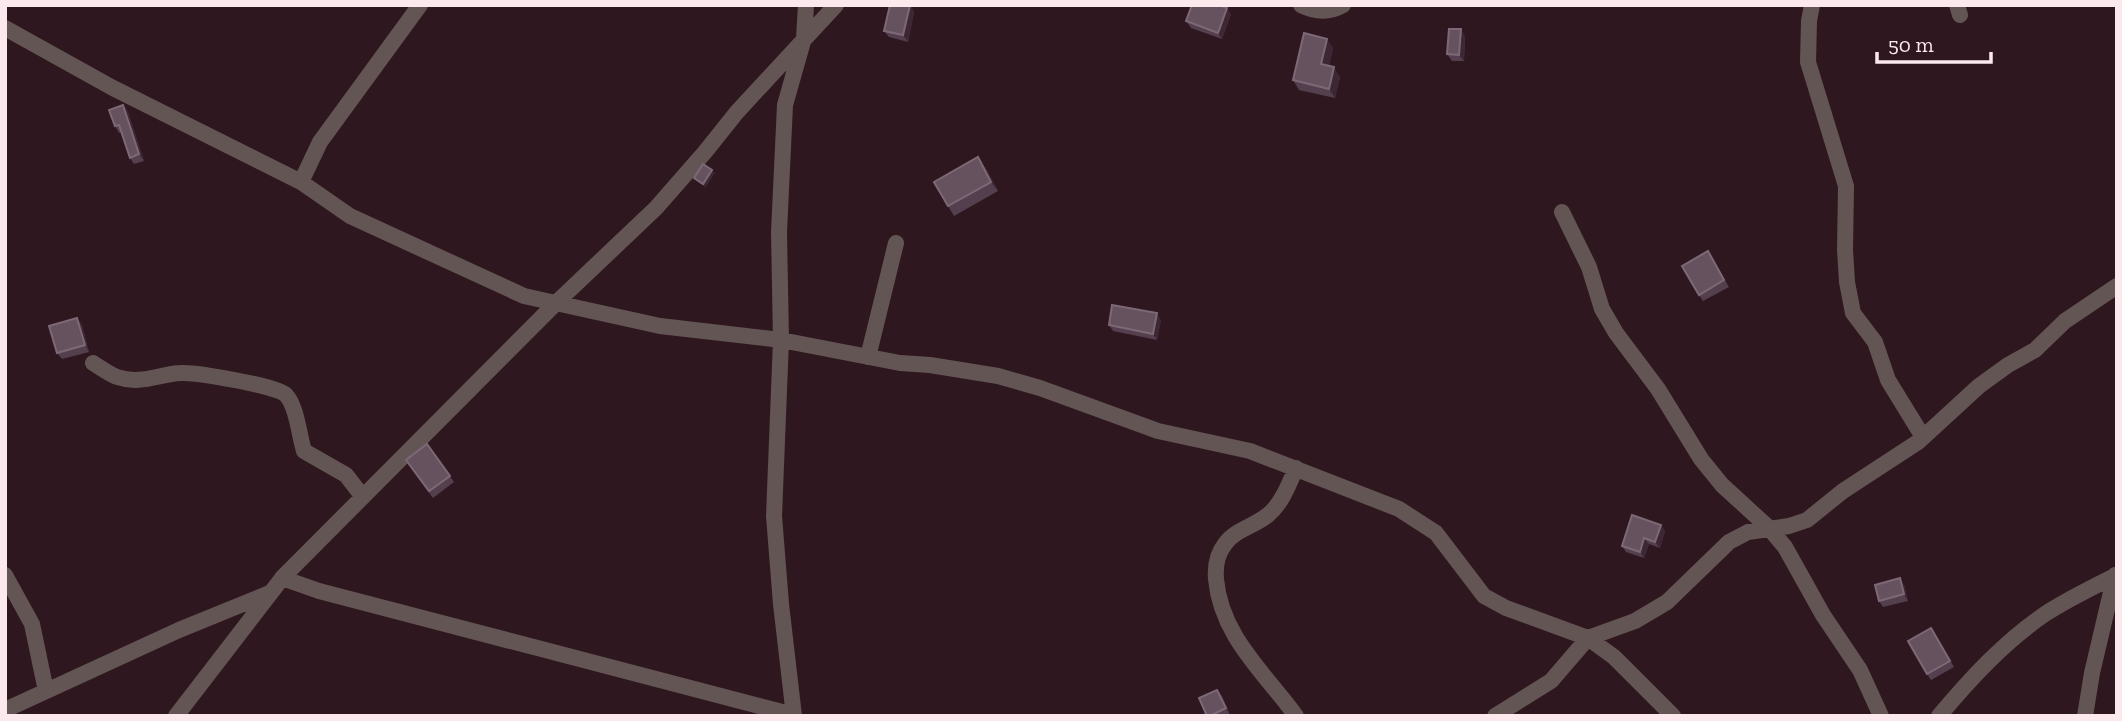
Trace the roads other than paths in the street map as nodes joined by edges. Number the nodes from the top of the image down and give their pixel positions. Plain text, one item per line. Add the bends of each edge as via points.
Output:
1 (420, 5) edge
2 (806, 5) edge
3 (836, 5) edge
4 (1300, 5) edge
5 (1343, 5) edge
6 (1812, 5) edge
7 (5, 28) edge
8 (804, 38) junction
9 (300, 182) junction
10 (1562, 212) dead end
11 (897, 243) dead end
12 (2117, 286) edge
13 (557, 302) junction
14 (781, 340) junction
15 (868, 357) junction
16 (93, 363) dead end
17 (1923, 437) junction
18 (1296, 468) junction
19 (363, 497) junction
20 (1769, 528) junction
21 (5, 575) edge
22 (2116, 575) edge
23 (282, 578) junction
24 (270, 593) junction
25 (1588, 638) junction
26 (46, 691) junction
27 (5, 710) edge
28 (794, 715) edge
29 (1498, 715) edge
30 (176, 716) edge
31 (1296, 716) edge
32 (1673, 716) edge
33 (1881, 716) edge
34 (1939, 716) edge
35 (2085, 716) edge

1 - 9 street via 320,142
2 - 8 street
3 - 8 street
4 - 5 street via 1332,12
6 - 17 street via 1808,62 1846,186 1845,250 1853,313 1875,342 1888,380
7 - 9 street
8 - 13 street via 656,208
8 - 14 street via 785,106 779,232
9 - 13 street via 350,216 392,237 524,296
10 - 20 street via 1616,333 1701,458
11 - 15 street
12 - 17 street via 2065,321 2035,350 1979,386
13 - 14 street via 660,326
13 - 19 street
14 - 15 street
14 - 28 street via 774,516
15 - 18 street via 998,376 1158,431 1250,451
16 - 19 street via 118,377 150,380 178,373 205,374 281,390 288,397 304,451 346,475
17 - 20 street via 1807,520
18 - 25 street via 1414,517 1436,533 1475,586 1494,603
18 - 31 street via 1269,514 1225,544 1215,565 1223,615 1241,647
19 - 23 street
20 - 25 street via 1729,542 1667,602 1635,621
20 - 33 street via 1860,670
21 - 26 street via 32,624
22 - 34 street via 2045,614 2005,645
22 - 35 street
23 - 24 street
23 - 28 street via 319,592
24 - 26 street
24 - 30 street
25 - 29 street via 1551,681
25 - 32 street via 1614,657
26 - 27 street

